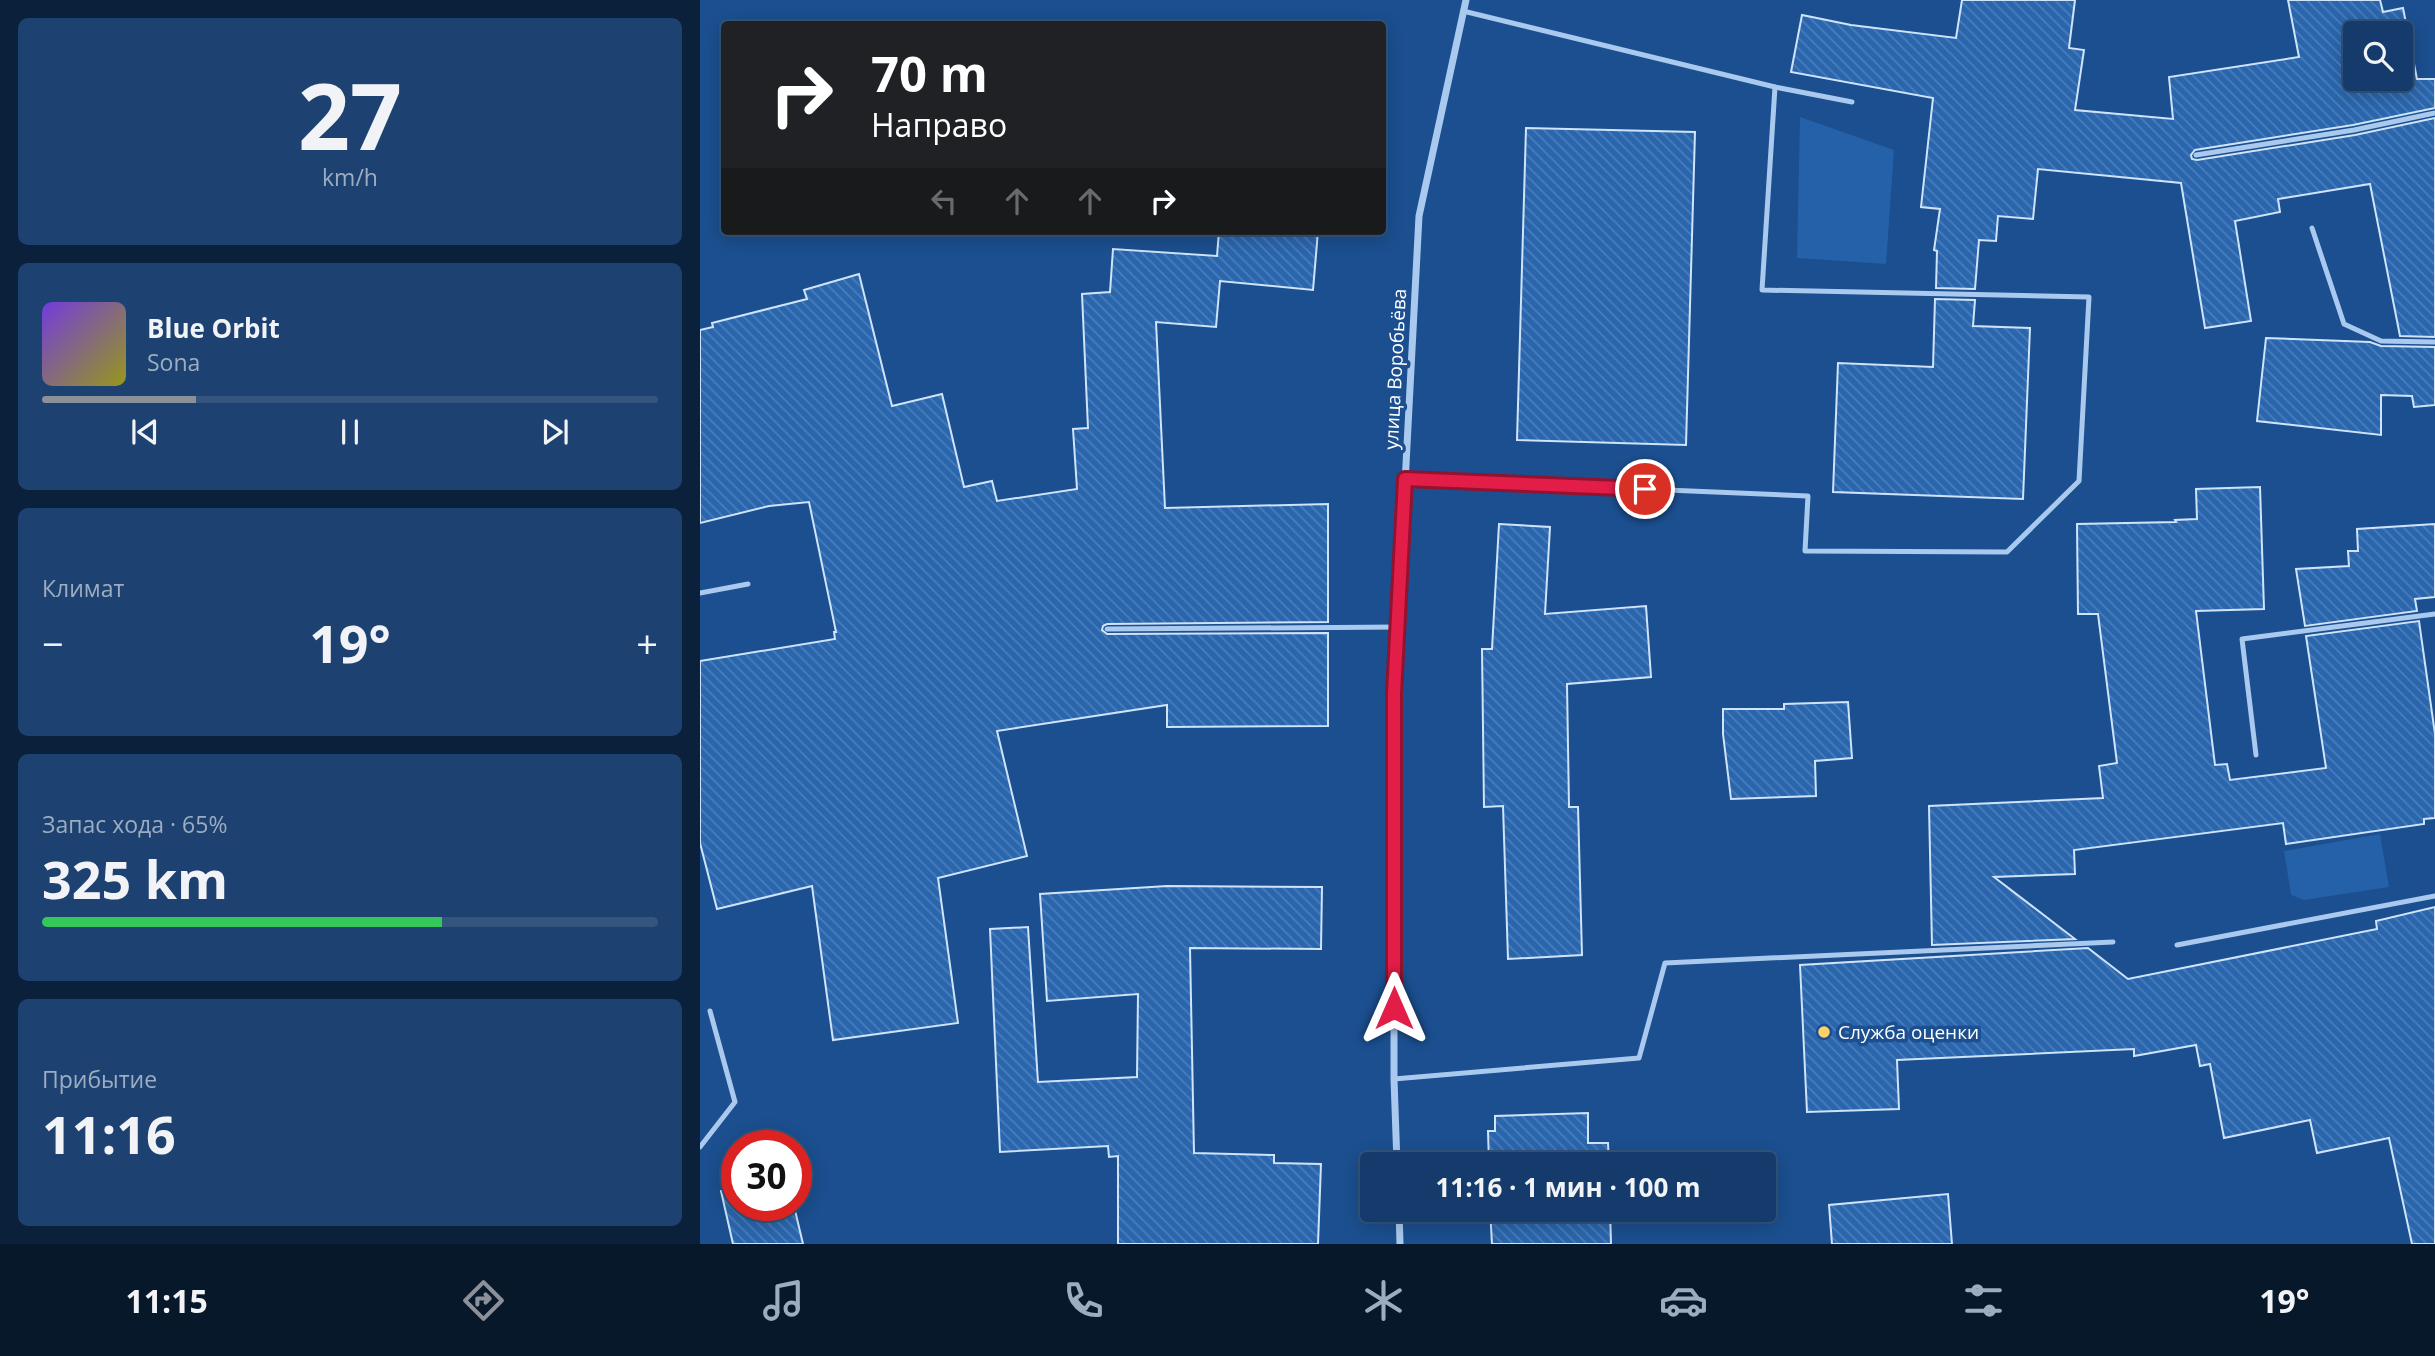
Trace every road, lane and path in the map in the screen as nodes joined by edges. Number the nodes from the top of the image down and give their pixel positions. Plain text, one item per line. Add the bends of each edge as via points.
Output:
1 (1466, 0) edge
2 (1463, 11) junction
3 (1774, 87) junction
4 (1852, 102) dead end
5 (2435, 113) edge
6 (2196, 155) dead end
7 (2312, 228) dead end
8 (2435, 342) edge
9 (1405, 479) junction
10 (748, 584) dead end
11 (700, 593) edge
12 (2435, 614) edge
13 (1398, 627) junction
14 (1107, 629) dead end
15 (2256, 755) dead end
16 (2435, 896) edge
17 (2113, 943) dead end
18 (2177, 945) dead end
19 (710, 1011) dead end
20 (1394, 1079) junction
21 (700, 1146) edge
22 (1397, 1152) edge
23 (1399, 1222) edge
24 (1400, 1244) edge

1 - 2 street, улица Воробьёва
2 - 3 lane
2 - 9 street, улица Воробьёва via 1419,216
3 - 4 lane
3 - 9 lane via 1762,290 2089,297 2079,481 2007,552 1805,551 1808,496
5 - 6 lane
7 - 8 lane via 2344,324 2381,341
9 - 13 street, улица Воробьёва
10 - 11 lane
12 - 15 lane via 2242,639
13 - 14 lane
13 - 20 street, улица Воробьёва
16 - 18 lane
17 - 20 lane via 1665,963 1639,1058
19 - 21 lane via 735,1102
20 - 22 street, улица Воробьёва
23 - 24 street

